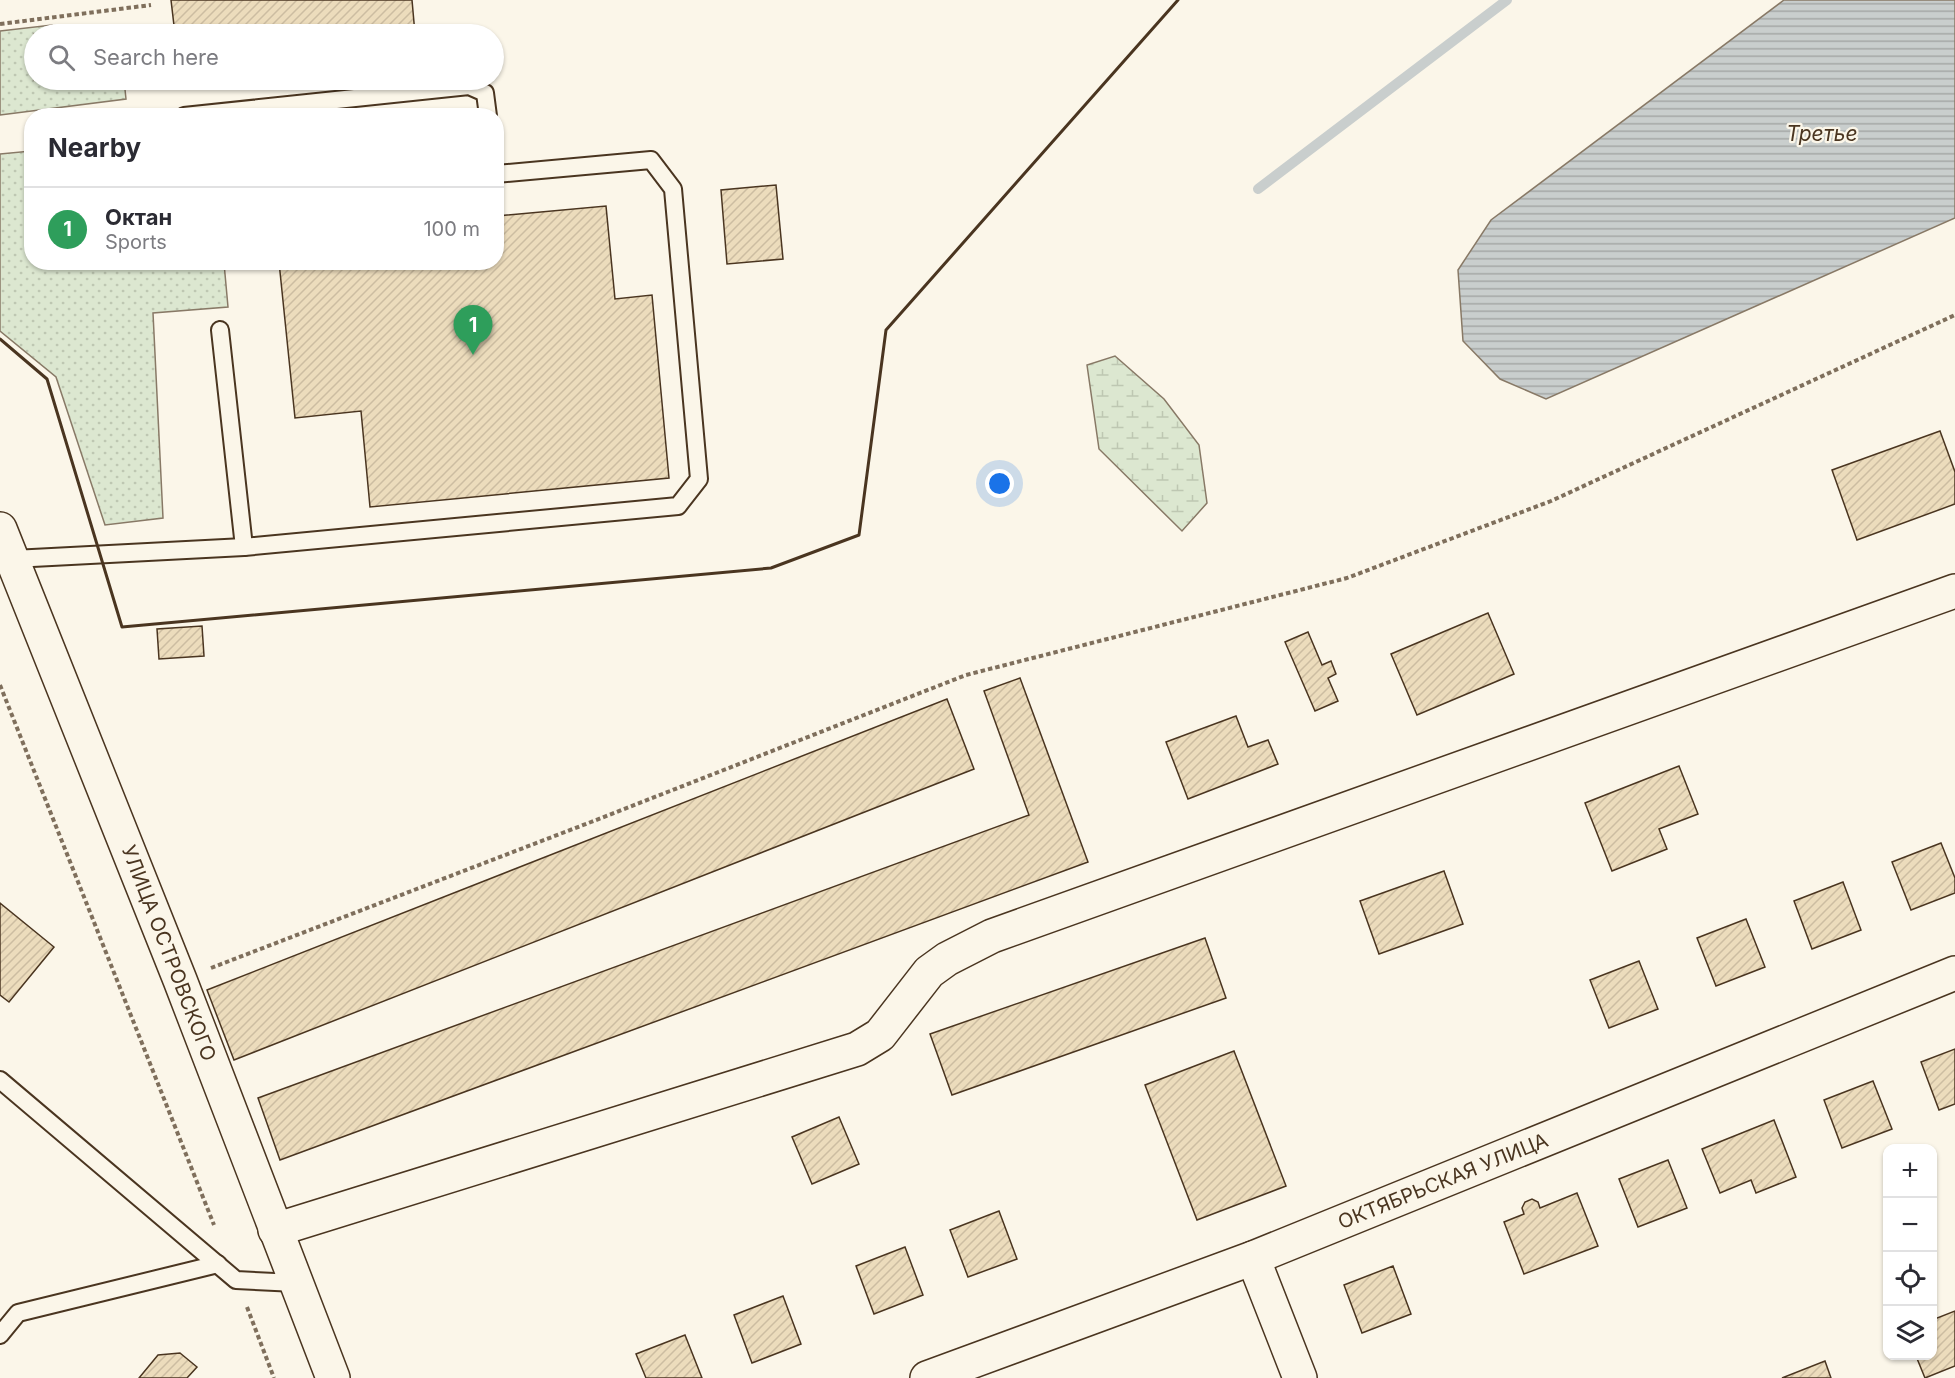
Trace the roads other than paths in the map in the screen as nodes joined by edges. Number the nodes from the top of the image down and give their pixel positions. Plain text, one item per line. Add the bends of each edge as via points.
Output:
1 (431, 90) edge
2 (478, 90) edge
3 (260, 108) edge
4 (487, 108) edge
5 (504, 173) edge
6 (220, 330) dead end
7 (0, 529) edge
8 (244, 547) junction
9 (13, 559) junction
10 (1955, 591) edge
11 (1955, 973) edge
12 (0, 1080) edge
13 (275, 1230) junction
14 (1253, 1258) junction
15 (218, 1264) junction
16 (296, 1283) junction
17 (0, 1335) edge
18 (333, 1378) edge
19 (927, 1378) edge
20 (1300, 1378) edge

1 - 3 lane
2 - 4 lane via 485,93
5 - 8 lane via 651,160 673,189 699,478 678,506
6 - 8 lane
7 - 9 street, УЛИЦА ОСТРОВСКОГО
8 - 9 lane
9 - 13 street, УЛИЦА ОСТРОВСКОГО
10 - 13 street via 992,936 929,972 880,1035 857,1049
11 - 14 street, ОКТЯБРЬСКАЯ УЛИЦА
12 - 15 lane
13 - 16 street, УЛИЦА ОСТРОВСКОГО
14 - 19 street, ОКТЯБРЬСКАЯ УЛИЦА
14 - 20 street
15 - 16 lane via 236,1280
15 - 17 lane via 18,1313
16 - 18 street, УЛИЦА ОСТРОВСКОГО

